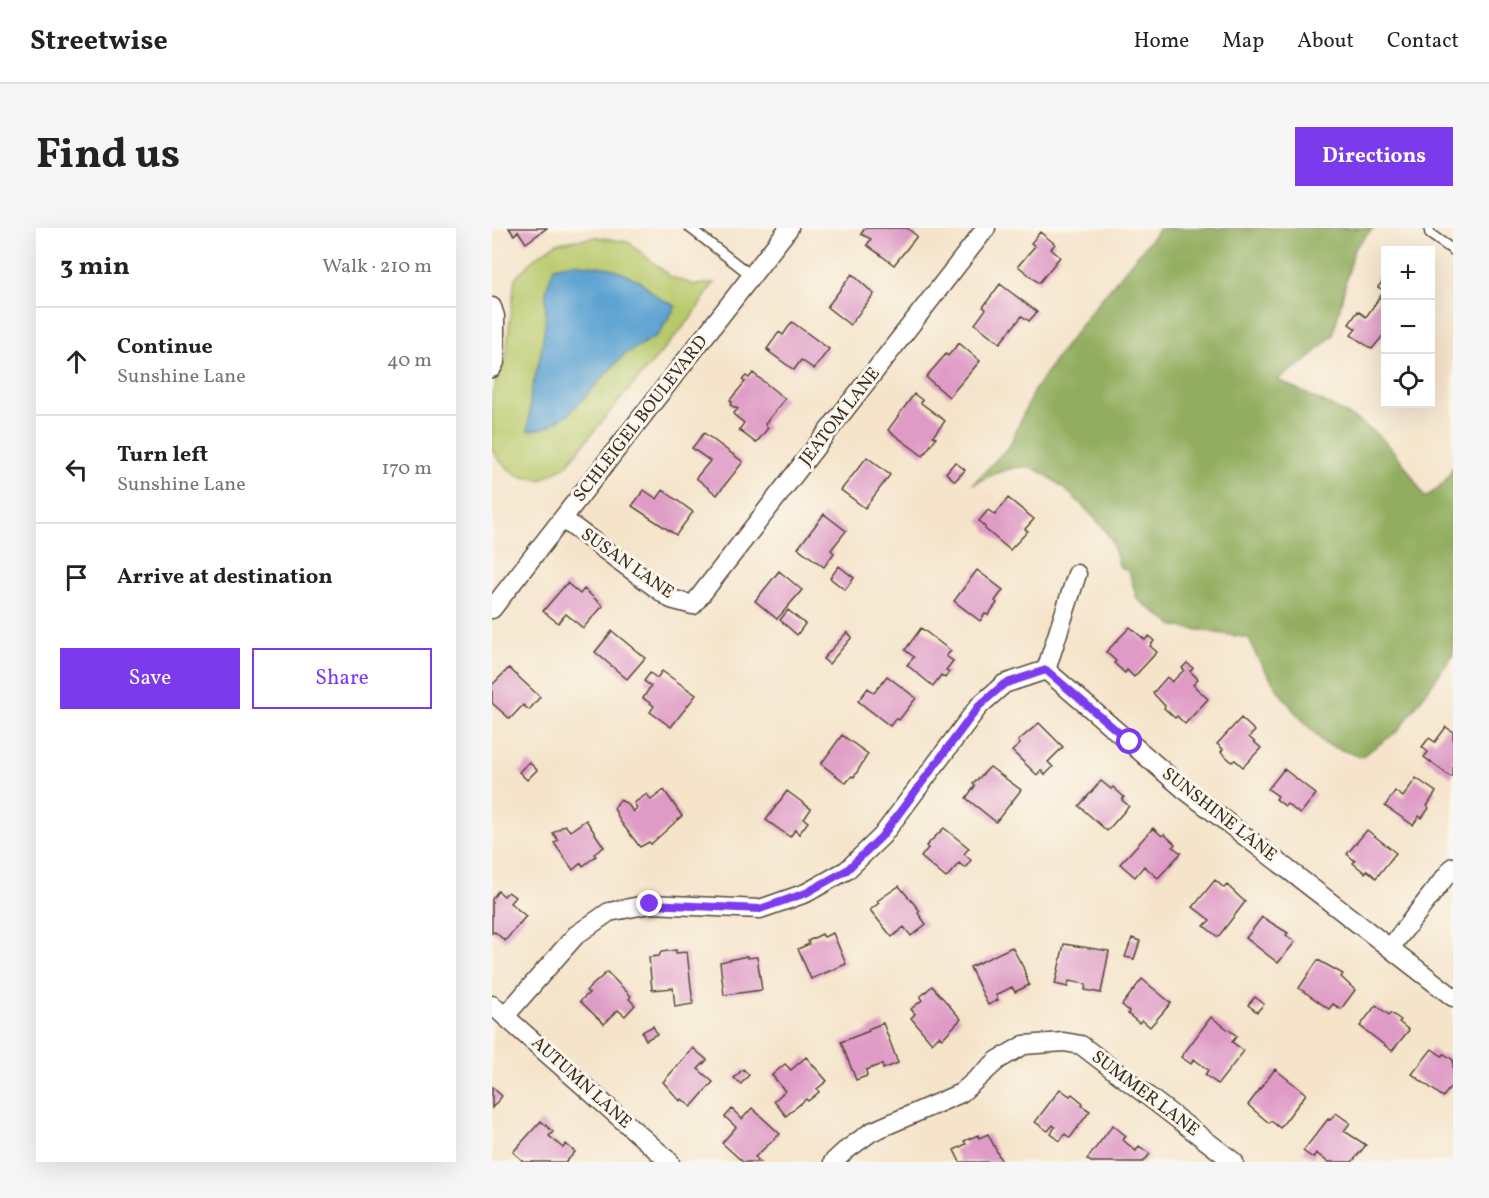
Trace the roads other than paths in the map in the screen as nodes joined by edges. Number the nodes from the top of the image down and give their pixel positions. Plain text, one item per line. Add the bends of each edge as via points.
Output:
1 (690, 228) edge
2 (789, 228) edge
3 (986, 228) edge
4 (1428, 228) edge
5 (1453, 250) edge
6 (752, 276) junction
7 (492, 307) edge
8 (492, 368) edge
9 (563, 519) junction
10 (1077, 574) dead end
11 (693, 605) joint
12 (492, 609) edge
13 (1046, 670) junction
14 (1453, 867) edge
15 (1390, 948) junction
16 (1453, 997) edge
17 (499, 1011) edge
18 (670, 1162) edge
19 (833, 1162) edge
20 (1234, 1162) edge

1 - 6 lane
2 - 6 street, SCHLEIGEL BOULEVARD
3 - 11 street, JEATOM LANE
4 - 5 lane via 1430,234
6 - 9 street, SCHLEIGEL BOULEVARD
7 - 8 street
9 - 11 street, SUSAN LANE via 671,599
9 - 12 street, SCHLEIGEL BOULEVARD
10 - 13 street
13 - 15 street, SUNSHINE LANE via 1185,790
13 - 17 street via 1004,684 979,706 882,836 847,870 806,893 760,909 650,904 609,912 576,935
14 - 15 street
15 - 16 street, SUNSHINE LANE
17 - 18 street, AUTUMN LANE
19 - 20 street, SUMMER LANE via 871,1132 962,1093 998,1060 1024,1045 1064,1042 1081,1045

